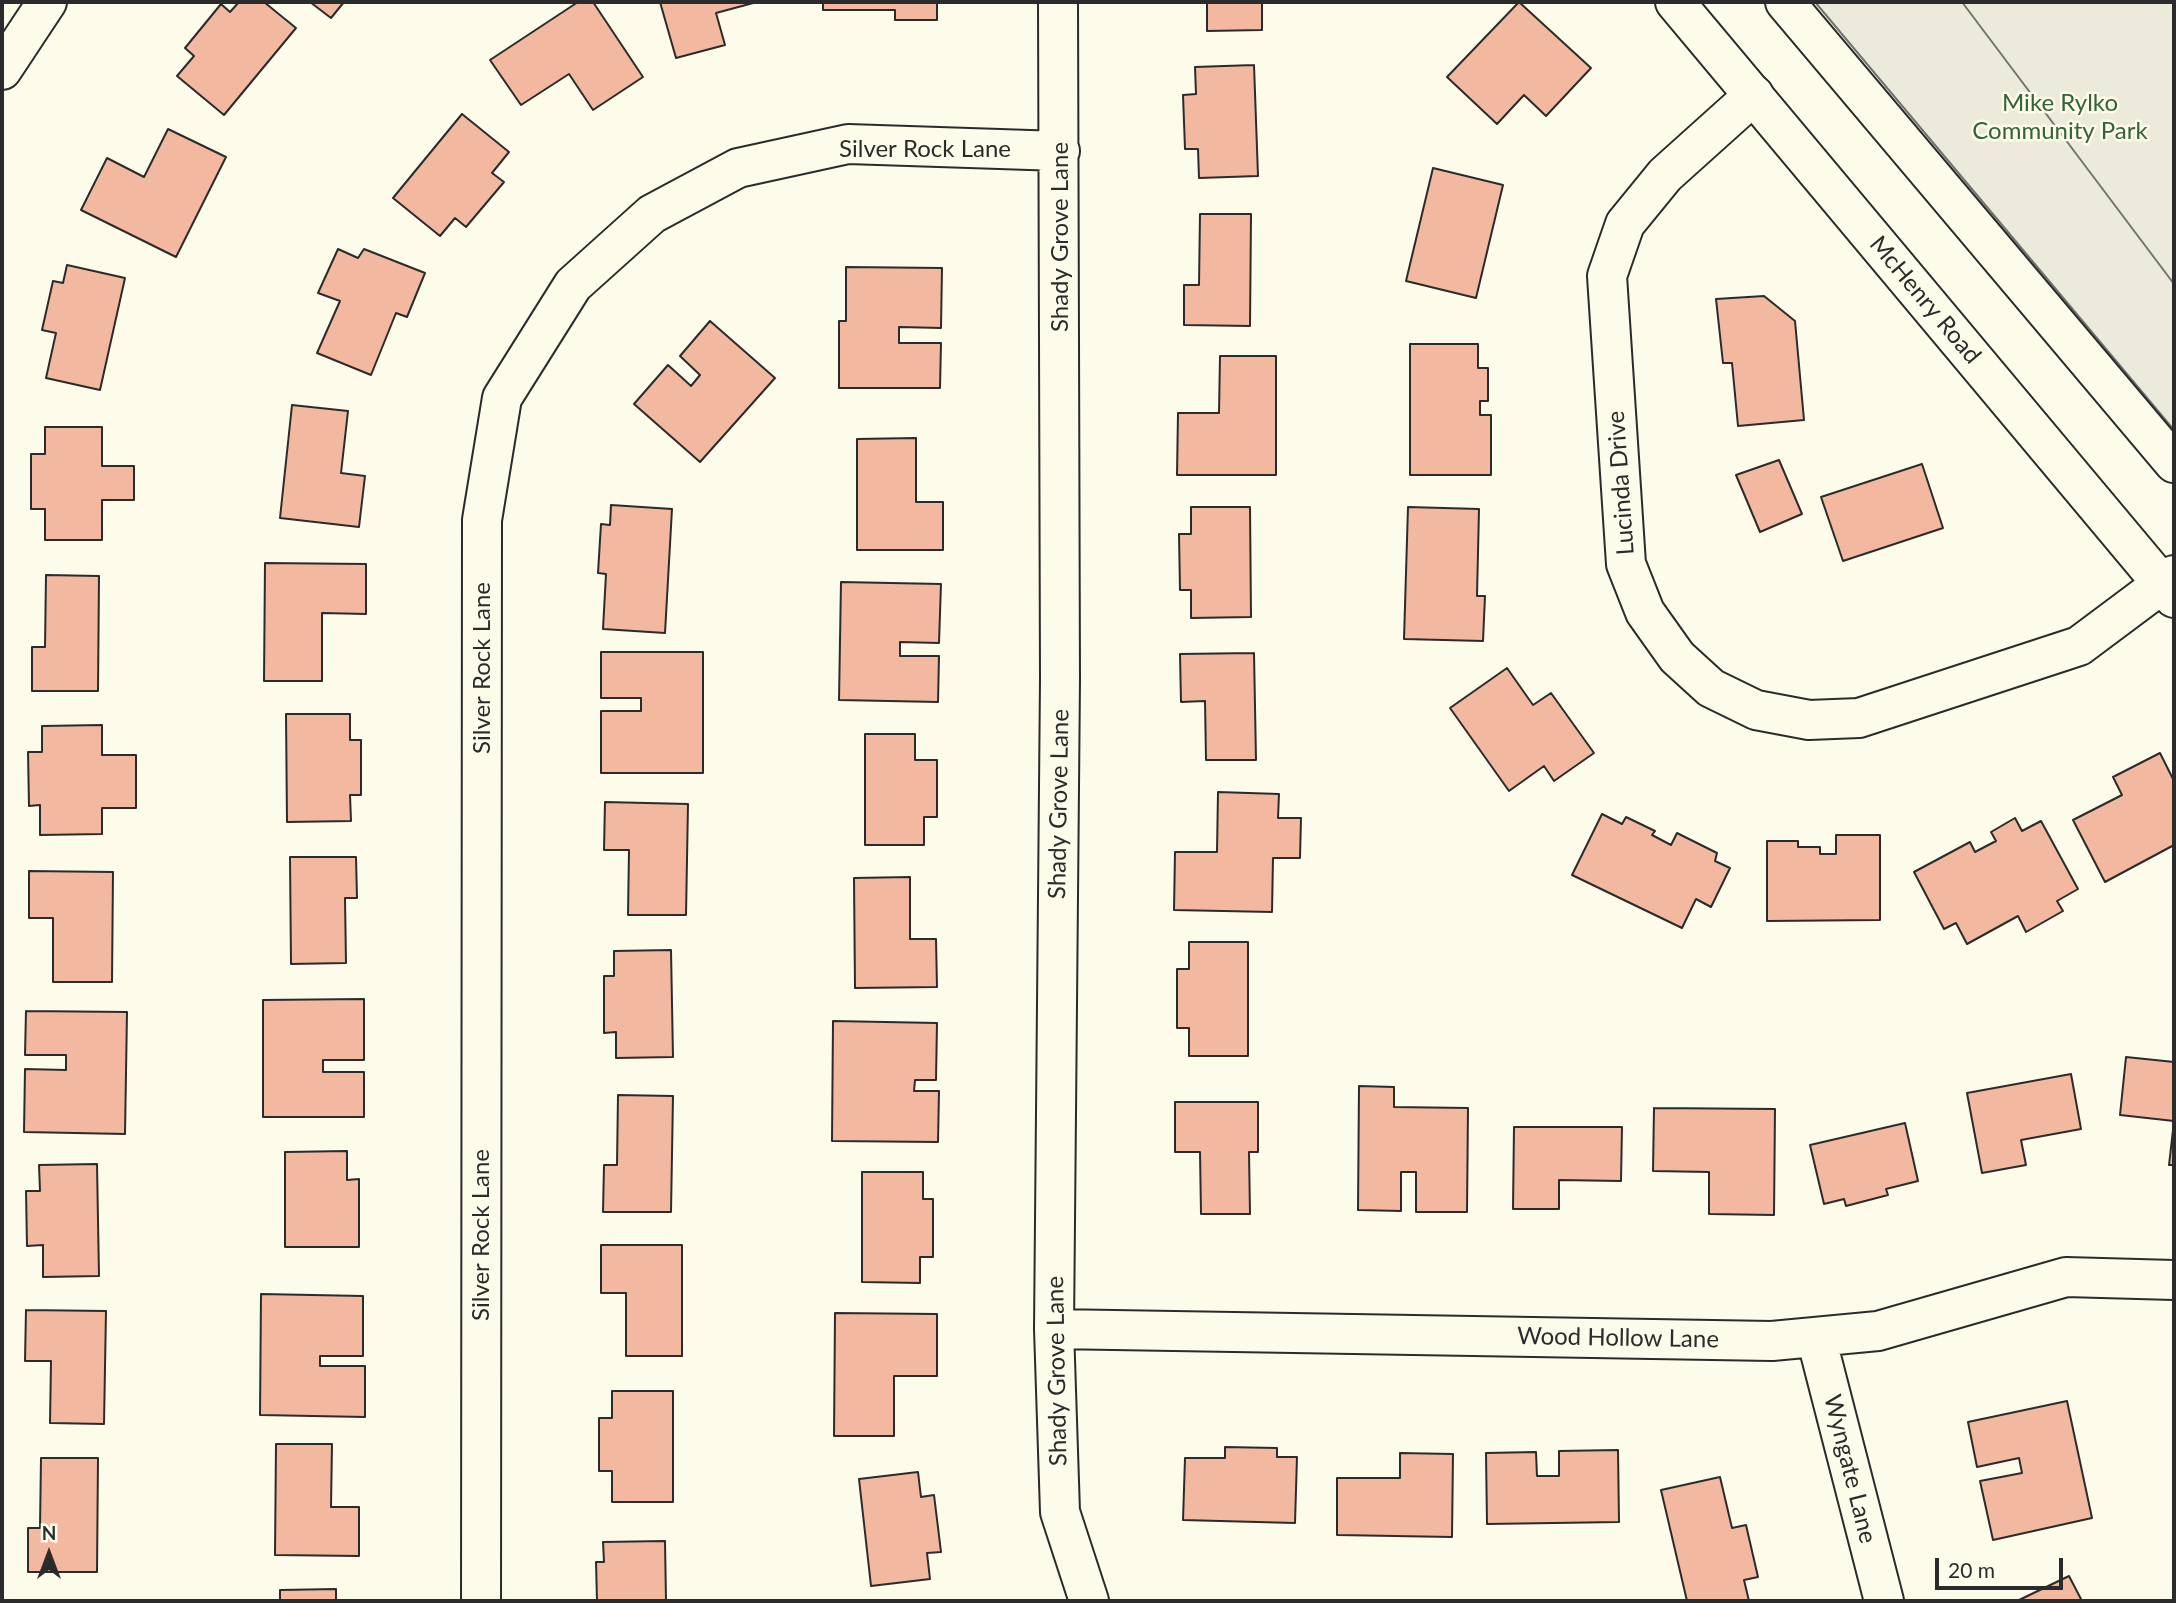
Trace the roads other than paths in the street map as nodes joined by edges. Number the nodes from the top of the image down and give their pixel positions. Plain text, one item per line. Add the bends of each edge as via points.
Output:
1 (47, 2) edge
2 (1058, 2) edge
3 (1675, 2) edge
4 (1785, 2) edge
5 (2, 70) edge
6 (1754, 94) junction
7 (1060, 151) junction
8 (2174, 463) edge
9 (2170, 586) edge
10 (2174, 1280) edge
11 (1054, 1329) junction
12 (1816, 1337) junction
13 (481, 1601) edge
14 (1089, 1601) edge
15 (1884, 1601) edge

1 - 5 street
2 - 7 street, Shady Grove Lane
3 - 6 street, McHenry Road
4 - 8 street
6 - 9 street, McHenry Road
6 - 9 street, Lucinda Drive via 1665,175 1625,224 1607,276 1626,564 1645,612 1677,657 1711,688 1756,710 1809,720 1859,718 2079,646
7 - 11 street, Shady Grove Lane
7 - 13 street, Silver Rock Lane via 848,144 738,168 652,214 573,285 502,398 482,520
10 - 12 street, Wood Hollow Lane via 2066,1277 1878,1331
11 - 12 street, Wood Hollow Lane via 1772,1341
11 - 14 street, Shady Grove Lane via 1060,1512
12 - 15 street, Wyngate Lane

